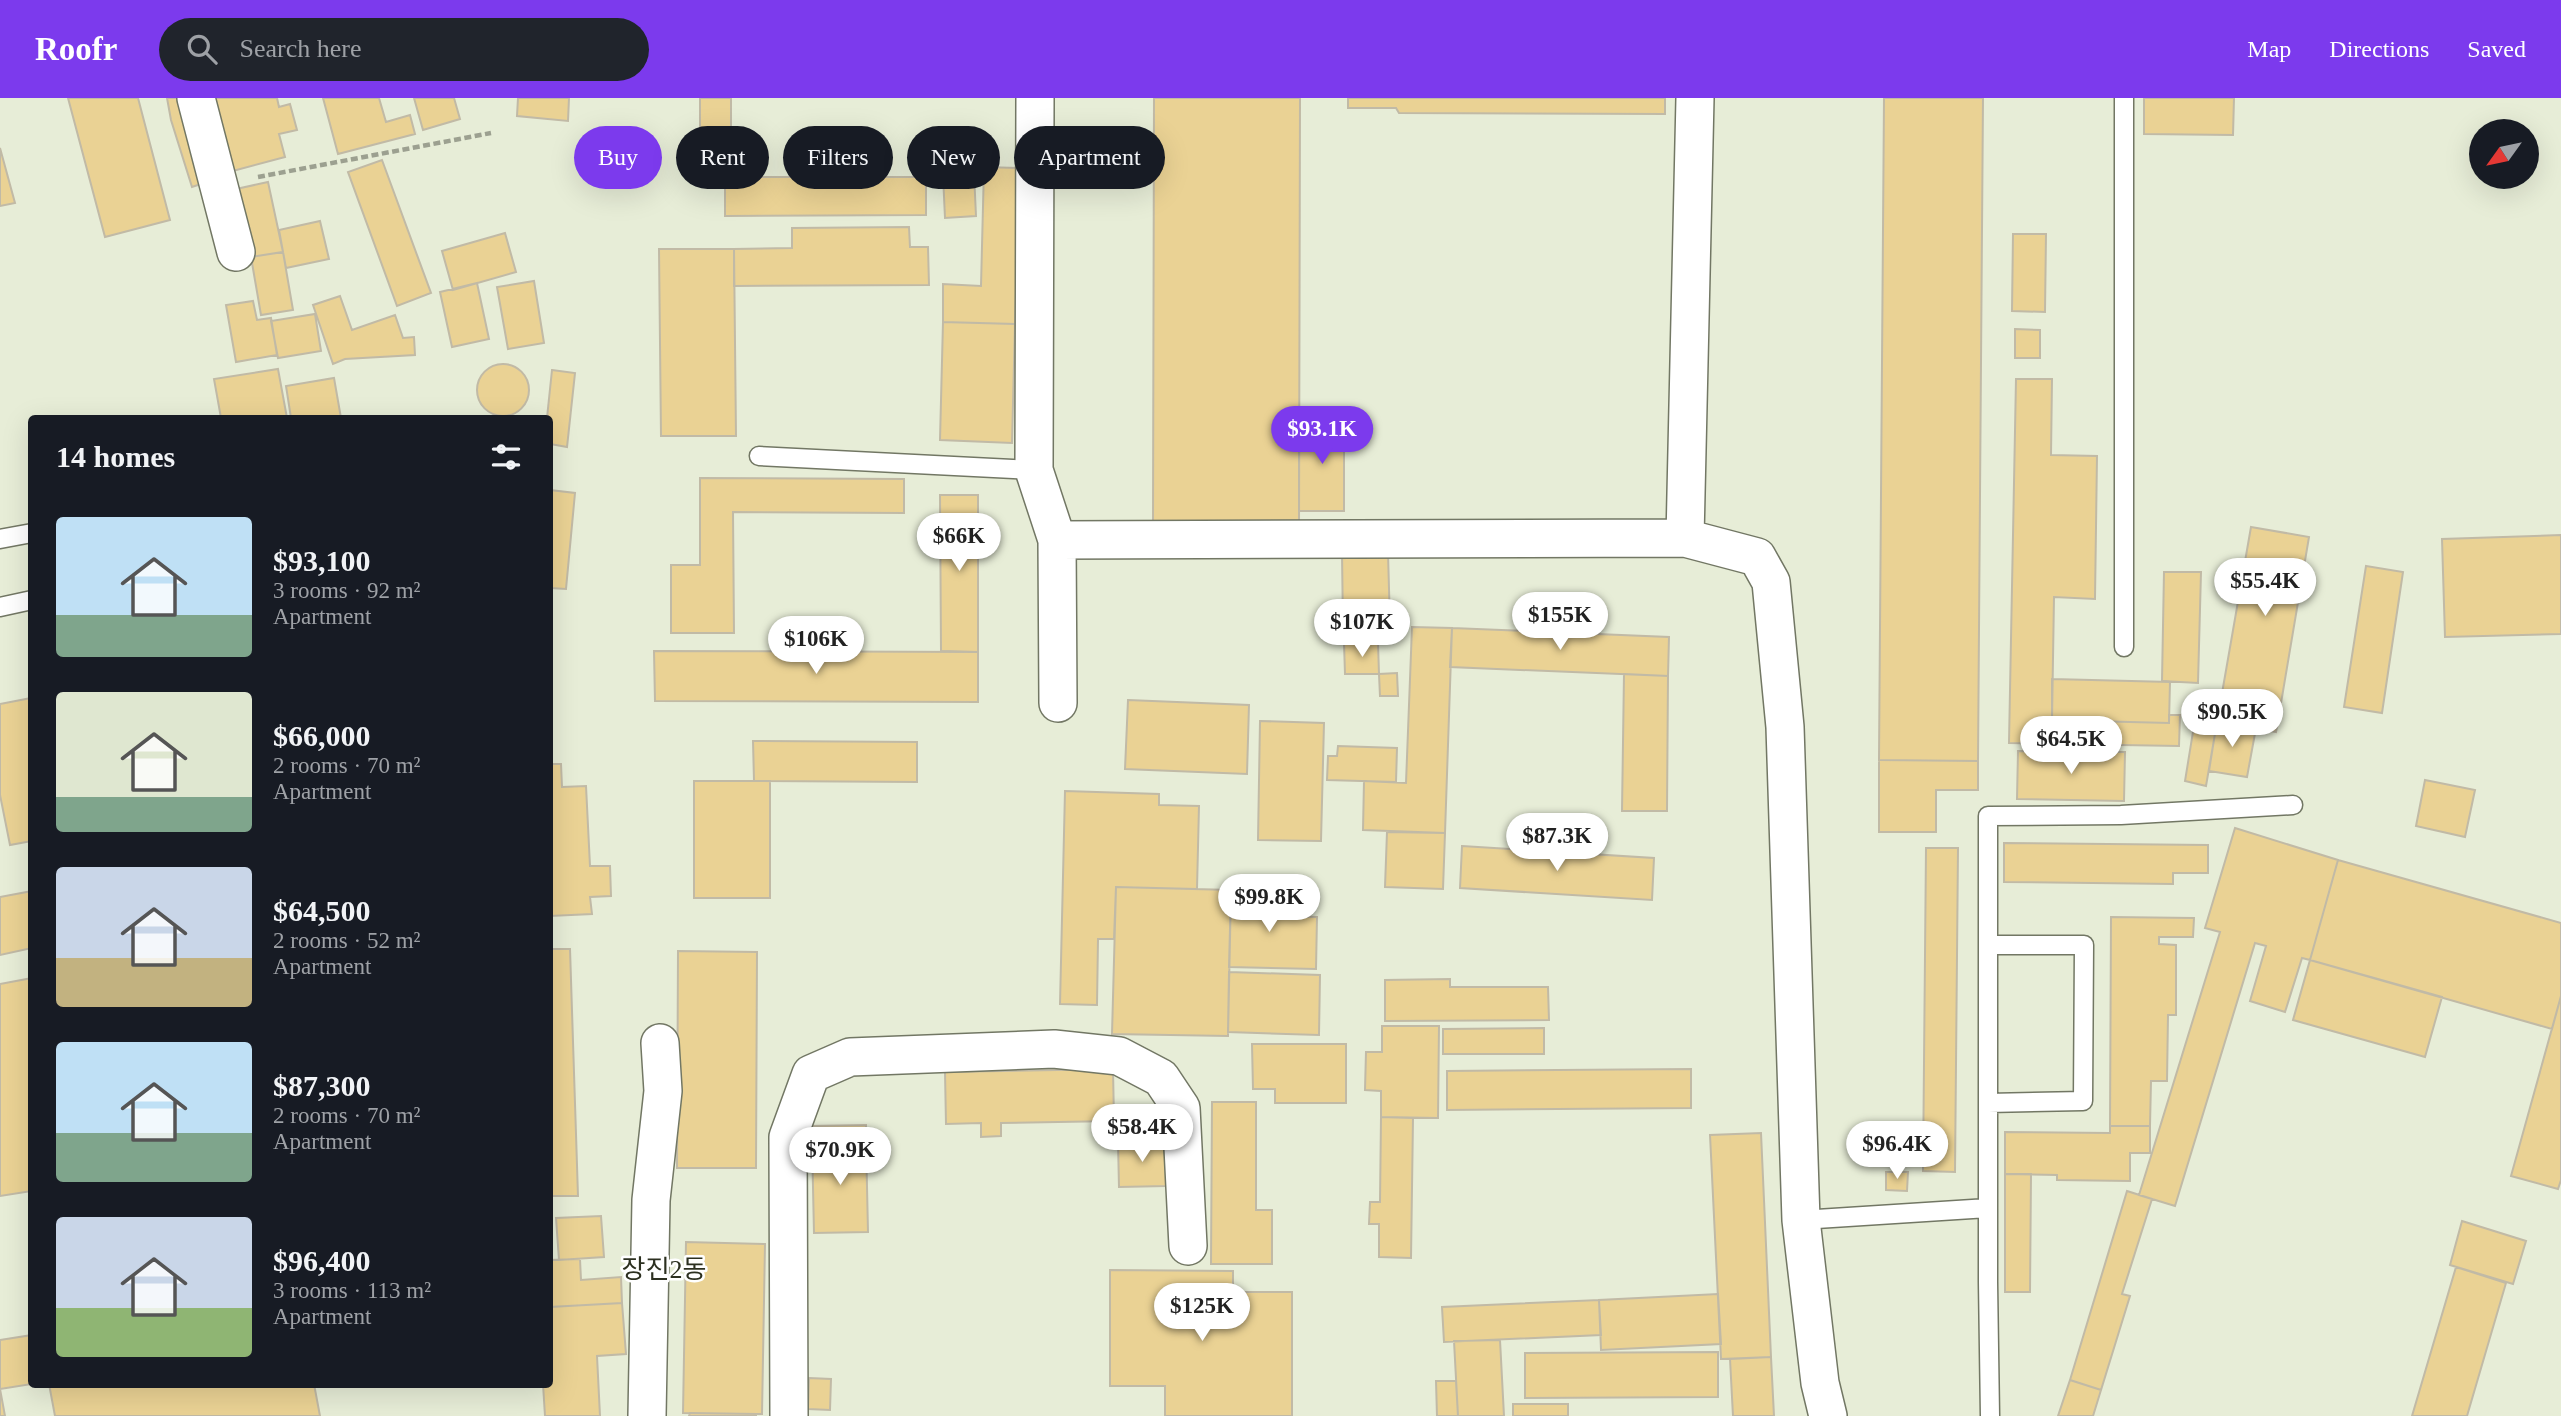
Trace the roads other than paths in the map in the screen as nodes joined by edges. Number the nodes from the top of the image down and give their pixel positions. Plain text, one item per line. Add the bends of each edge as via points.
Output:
1 (195, 98) edge
2 (1035, 98) edge
3 (1695, 98) edge
4 (2124, 98) edge
5 (236, 252) dead end
6 (759, 456) dead end
7 (1034, 470) junction
8 (28, 534) edge
9 (1685, 538) junction
10 (0, 539) edge
11 (1057, 540) junction
12 (28, 601) edge
13 (0, 607) edge
14 (2124, 647) dead end
15 (1058, 703) dead end
16 (2294, 805) dead end
17 (1988, 945) junction
18 (660, 1042) dead end
19 (1988, 1103) junction
20 (1988, 1208) junction
21 (1801, 1220) junction
22 (1188, 1246) dead end
23 (647, 1416) edge
24 (789, 1416) edge
25 (1828, 1416) edge
26 (1990, 1416) edge

1 - 5 street
2 - 7 street
3 - 9 street
4 - 14 lane
6 - 7 lane
7 - 11 street
8 - 10 lane
9 - 11 street
9 - 21 street via 1757,557 1771,582 1785,727
11 - 15 street
12 - 13 lane
16 - 17 lane via 2122,815 1988,816
17 - 19 lane
17 - 19 lane via 2084,945 2083,1101
18 - 23 street via 663,1091 651,1200
19 - 20 lane
20 - 21 lane
20 - 26 lane
21 - 25 street
22 - 24 street via 1181,1108 1161,1078 1119,1056 1054,1049 850,1057 811,1074 788,1137

